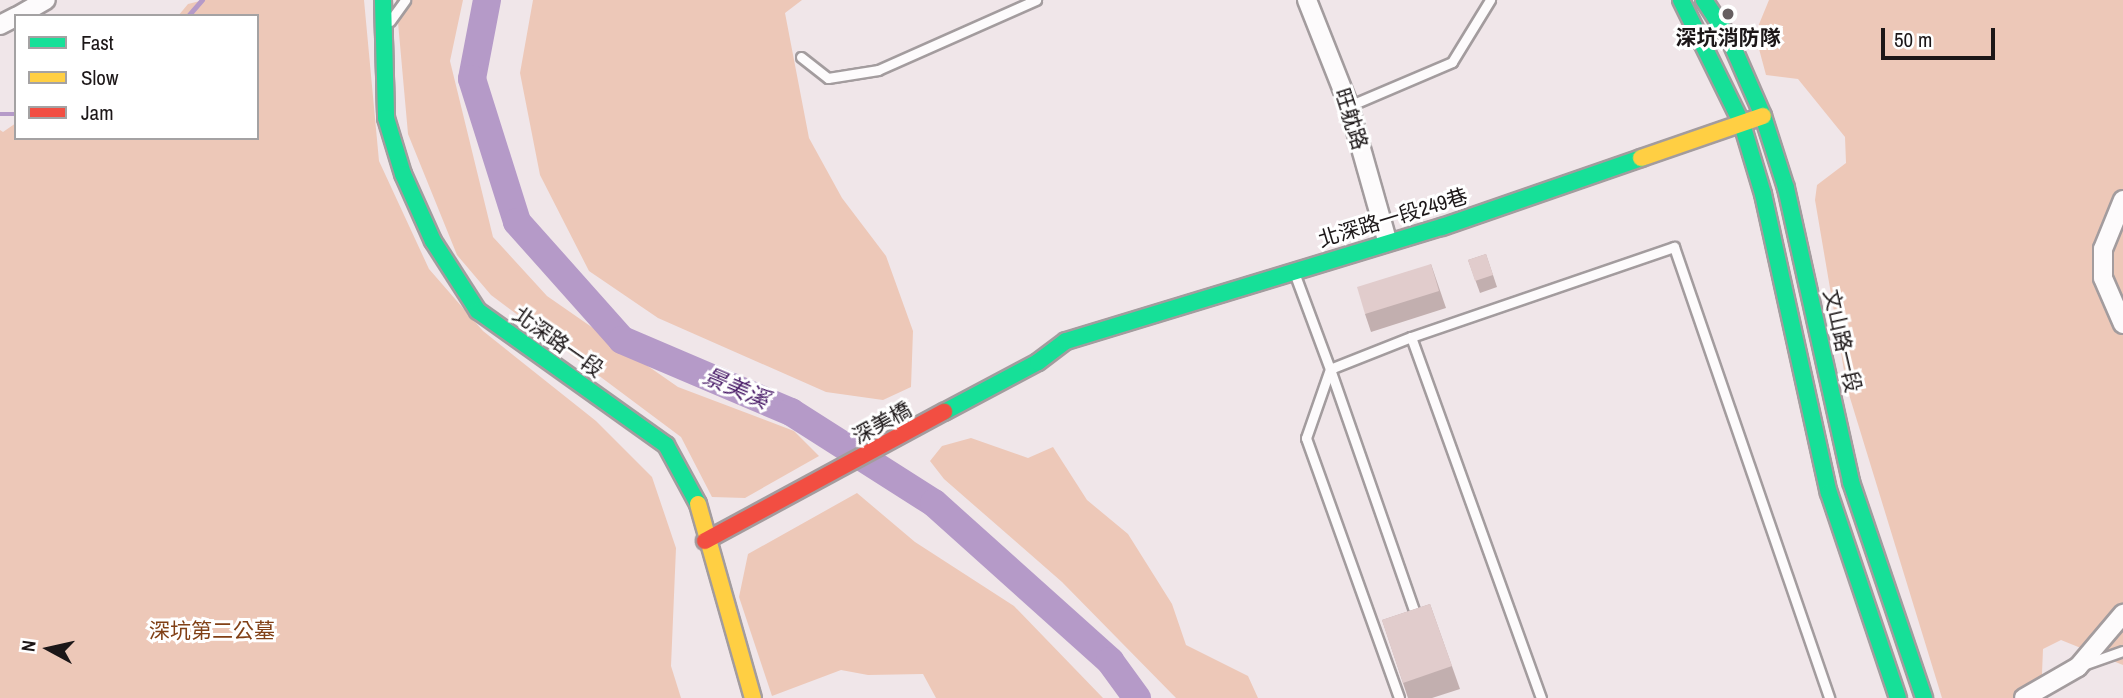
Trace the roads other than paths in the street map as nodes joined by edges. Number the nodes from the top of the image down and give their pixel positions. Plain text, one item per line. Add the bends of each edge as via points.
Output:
1 (46, 0) edge
2 (383, 0) edge
3 (405, 0) edge
4 (1036, 0) edge
5 (1307, 0) edge
6 (1490, 0) edge
7 (1681, 0) edge
8 (1704, 0) edge
9 (22, 14) edge
10 (385, 28) junction
11 (801, 57) dead end
12 (1349, 106) junction
13 (1763, 116) junction
14 (1742, 124) junction
15 (2123, 200) edge
16 (1387, 240) junction
17 (1294, 270) junction
18 (2123, 324) edge
19 (1411, 337) junction
20 (1038, 362) joint
21 (1330, 369) junction
22 (705, 541) junction
23 (2123, 614) edge
24 (1418, 619) edge
25 (2123, 651) edge
26 (2078, 667) junction
27 (752, 698) edge
28 (1399, 698) edge
29 (1541, 698) edge
30 (1829, 698) edge
31 (1898, 698) edge
32 (1924, 698) edge
33 (2024, 698) edge

1 - 9 street
2 - 10 main road, 北深路一段
3 - 10 lane
4 - 11 lane via 878,70 828,78
5 - 12 street, 旺躭路
6 - 12 lane via 1452,62
7 - 14 main road
8 - 13 main road, 文山路一段 via 1729,38
10 - 22 main road, 北深路一段 via 386,118 403,174 433,241 478,311 666,445 698,504
12 - 16 street, 旺躭路
13 - 14 main road, 北深路一段249巷
13 - 32 main road, 文山路一段 via 1786,188 1851,482
14 - 16 main road, 北深路一段249巷 via 1442,227
14 - 31 main road via 1763,194 1829,493
15 - 18 street via 2103,249 2103,278
16 - 17 main road, 北深路一段249巷
17 - 20 main road, 北深路一段249巷 via 1066,341
17 - 21 lane
19 - 21 lane
19 - 29 lane
19 - 30 lane via 1674,247
20 - 22 main road, 深美橋
21 - 24 lane
21 - 28 lane via 1306,438
22 - 27 main road, 北深路一段
23 - 26 street
25 - 26 lane
26 - 33 street

